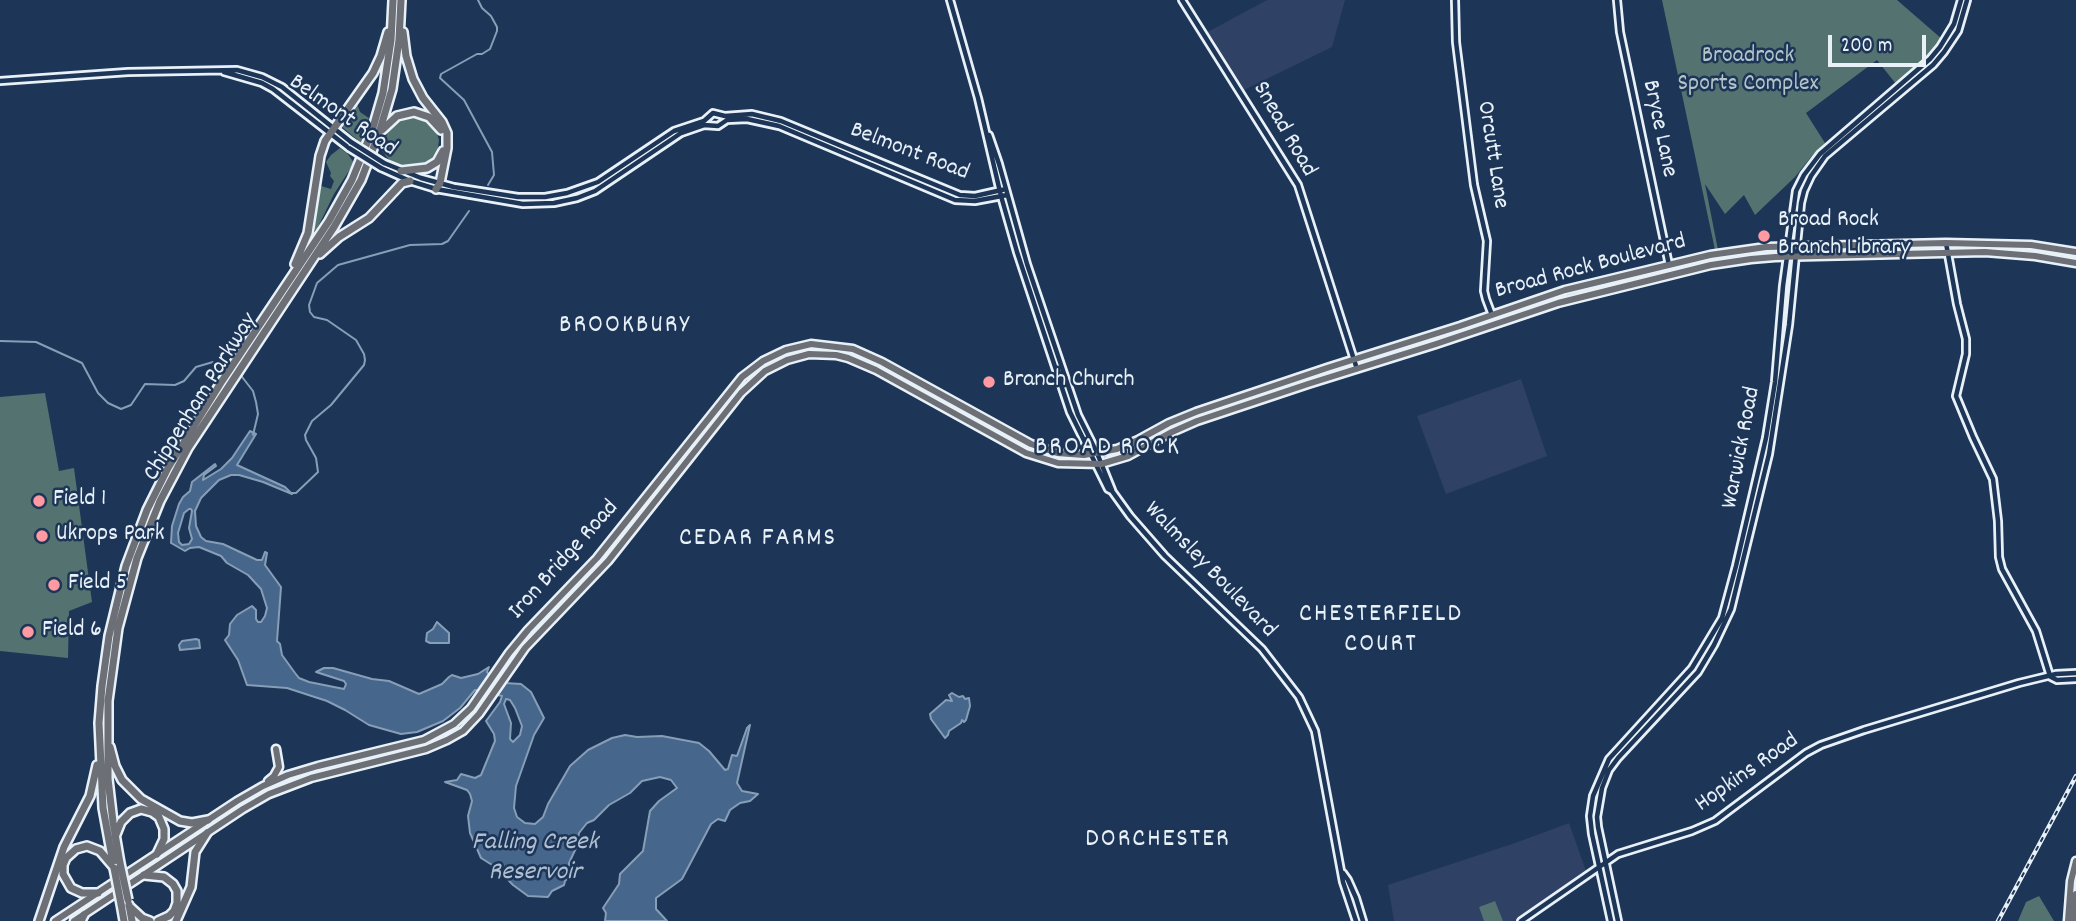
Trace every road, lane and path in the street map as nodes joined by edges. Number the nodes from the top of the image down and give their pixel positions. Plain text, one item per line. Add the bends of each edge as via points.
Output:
1 (391, 0) edge
2 (402, 0) edge
3 (950, 0) edge
4 (1182, 0) edge
5 (1455, 0) edge
6 (1617, 0) edge
7 (1961, 0) edge
8 (1967, 0) edge
9 (0, 81) edge
10 (719, 115) junction
11 (709, 118) junction
12 (721, 123) junction
13 (712, 125) junction
14 (331, 130) junction
15 (379, 133) junction
16 (382, 165) junction
17 (401, 171) junction
18 (410, 181) junction
19 (438, 186) junction
20 (1004, 193) junction
21 (1946, 243) junction
22 (1788, 247) junction
23 (1796, 247) junction
24 (1948, 253) junction
25 (2076, 253) edge
26 (1786, 257) junction
27 (1796, 257) junction
28 (2076, 263) edge
29 (1669, 265) junction
30 (278, 306) junction
31 (1492, 315) junction
32 (1354, 359) junction
33 (1357, 369) junction
34 (225, 384) junction
35 (1094, 454) junction
36 (1098, 464) junction
37 (2076, 673) edge
38 (2050, 677) junction
39 (2076, 679) edge
40 (107, 739) junction
41 (276, 749) dead end
42 (99, 754) junction
43 (258, 789) junction
44 (208, 820) junction
45 (207, 833) junction
46 (115, 838) junction
47 (157, 854) junction
48 (2076, 861) edge
49 (1604, 863) junction
50 (116, 865) junction
51 (1598, 867) junction
52 (1342, 872) junction
53 (144, 875) junction
54 (98, 893) junction
55 (2076, 894) edge
56 (126, 903) junction
57 (82, 918) edge
58 (39, 921) edge
59 (55, 921) edge
60 (74, 921) edge
61 (124, 921) edge
62 (132, 921) edge
63 (150, 921) edge
64 (158, 921) edge
65 (176, 921) edge
66 (1356, 921) edge
67 (1363, 921) edge
68 (1521, 921) edge
69 (1611, 921) edge
70 (1618, 921) edge
71 (2068, 921) edge
72 (2074, 921) edge

1 - 14 highway via 388,33 379,60
1 - 30 highway, Chippenham Parkway via 387,75 368,142 341,202
2 - 15 highway, Chippenham Parkway via 394,77
2 - 19 highway via 410,71 447,133
3 - 20 main road, Walmsley Boulevard
4 - 32 main road, Snead Road via 1298,185
5 - 31 main road, Orcutt Lane via 1474,185 1487,240 1485,291
6 - 29 main road, Bryce Lane
7 - 22 main road, Warwick Road via 1949,33 1930,59 1812,163 1796,191
8 - 23 main road, Warwick Road via 1958,31 1933,65 1821,162 1801,203
9 - 14 main road, Belmont Road via 128,72 224,72 262,83
10 - 11 main road, Belmont Road via 713,113
10 - 12 main road
10 - 20 main road, Belmont Road via 773,118 960,195
11 - 13 main road
11 - 19 main road, Belmont Road via 674,131 582,189 545,197
12 - 13 main road, Belmont Road
12 - 20 main road, Belmont Road via 747,119 779,126 955,200 975,201
13 - 19 main road, Belmont Road via 681,133 595,191 577,198 554,203 511,202
14 - 16 main road, Belmont Road, bridge
14 - 30 highway via 320,156 306,239
15 - 17 highway via 395,117 410,112 426,115 441,130 444,146 437,162 421,170
15 - 30 highway, Chippenham Parkway via 346,208
16 - 17 main road, Belmont Road
16 - 18 main road, Belmont Road
17 - 19 main road, Belmont Road
18 - 19 main road, Belmont Road
18 - 30 highway via 402,183 372,216 324,250
20 - 35 main road, Walmsley Boulevard
21 - 23 main road, Broad Rock Boulevard
21 - 24 main road
21 - 25 main road, Broad Rock Boulevard via 2031,245
22 - 23 main road, Broad Rock Boulevard
22 - 26 main road, Warwick Road
22 - 29 main road, Broad Rock Boulevard via 1734,251
23 - 27 main road, Warwick Road
24 - 27 main road, Broad Rock Boulevard
24 - 28 main road, Broad Rock Boulevard via 2009,253
24 - 38 main road via 1966,339 1956,396 1993,479 2002,569 2036,631
26 - 27 main road, Broad Rock Boulevard
26 - 33 main road, Broad Rock Boulevard via 1711,265 1558,303
26 - 51 main road, Warwick Road via 1775,382 1727,603 1692,668 1619,747 1600,777 1590,816
27 - 49 main road, Warwick Road via 1769,454 1733,602 1698,671 1609,770 1597,817
29 - 31 main road, Broad Rock Boulevard via 1564,290
30 - 34 highway, Chippenham Parkway
31 - 32 main road, Broad Rock Boulevard
32 - 33 main road, Snead Road
32 - 35 main road, Broad Rock Boulevard via 1189,414 1129,445
33 - 36 main road, Broad Rock Boulevard via 1197,421 1128,456
34 - 40 highway, Chippenham Parkway via 176,469 141,547 116,640
34 - 42 highway, Chippenham Parkway via 164,475 126,566 107,647
35 - 36 main road, Walmsley Boulevard
35 - 43 main road, Iron Bridge Road via 1057,453 1031,444 853,349 811,344 786,350 741,377 597,558 528,630 458,721 415,743 311,768
36 - 45 main road, Iron Bridge Road via 1058,463 1026,453 849,358 808,354 787,360 765,371 741,393 608,561 539,632 472,723 419,751 292,785 253,803
36 - 52 main road, Walmsley Boulevard via 1130,516 1262,649 1299,697 1315,731
37 - 38 main road, Hopkins Road
38 - 39 main road, Hopkins Road
38 - 49 main road, Hopkins Road via 1821,745 1708,825 1633,848
40 - 44 highway via 119,775 137,796 180,821
40 - 46 highway, Chippenham Parkway
41 - 43 main road via 277,772
42 - 50 highway, Chippenham Parkway via 103,808
42 - 58 highway via 91,792 64,847
43 - 44 main road, Iron Bridge Road
44 - 47 main road, Iron Bridge Road
45 - 53 main road, Iron Bridge Road
45 - 65 highway via 195,852 191,887
46 - 47 highway via 126,815 149,811 159,817 164,828
46 - 50 highway, Chippenham Parkway
47 - 54 main road, Iron Bridge Road
48 - 71 main road
49 - 51 main road, Hopkins Road
49 - 70 main road, Warwick Road
50 - 54 highway via 87,846 66,858 64,874 71,888
50 - 56 highway, Chippenham Parkway, bridge
51 - 68 main road, Hopkins Road
51 - 69 main road, Warwick Road
52 - 66 main road, Walmsley Boulevard
52 - 67 main road, Walmsley Boulevard
53 - 57 main road, Iron Bridge Road
53 - 64 highway via 164,877 177,891 174,911
54 - 59 main road, Iron Bridge Road
55 - 72 main road
56 - 61 highway, Chippenham Parkway
56 - 62 highway, Chippenham Parkway
56 - 63 highway
57 - 60 main road, Iron Bridge Road

